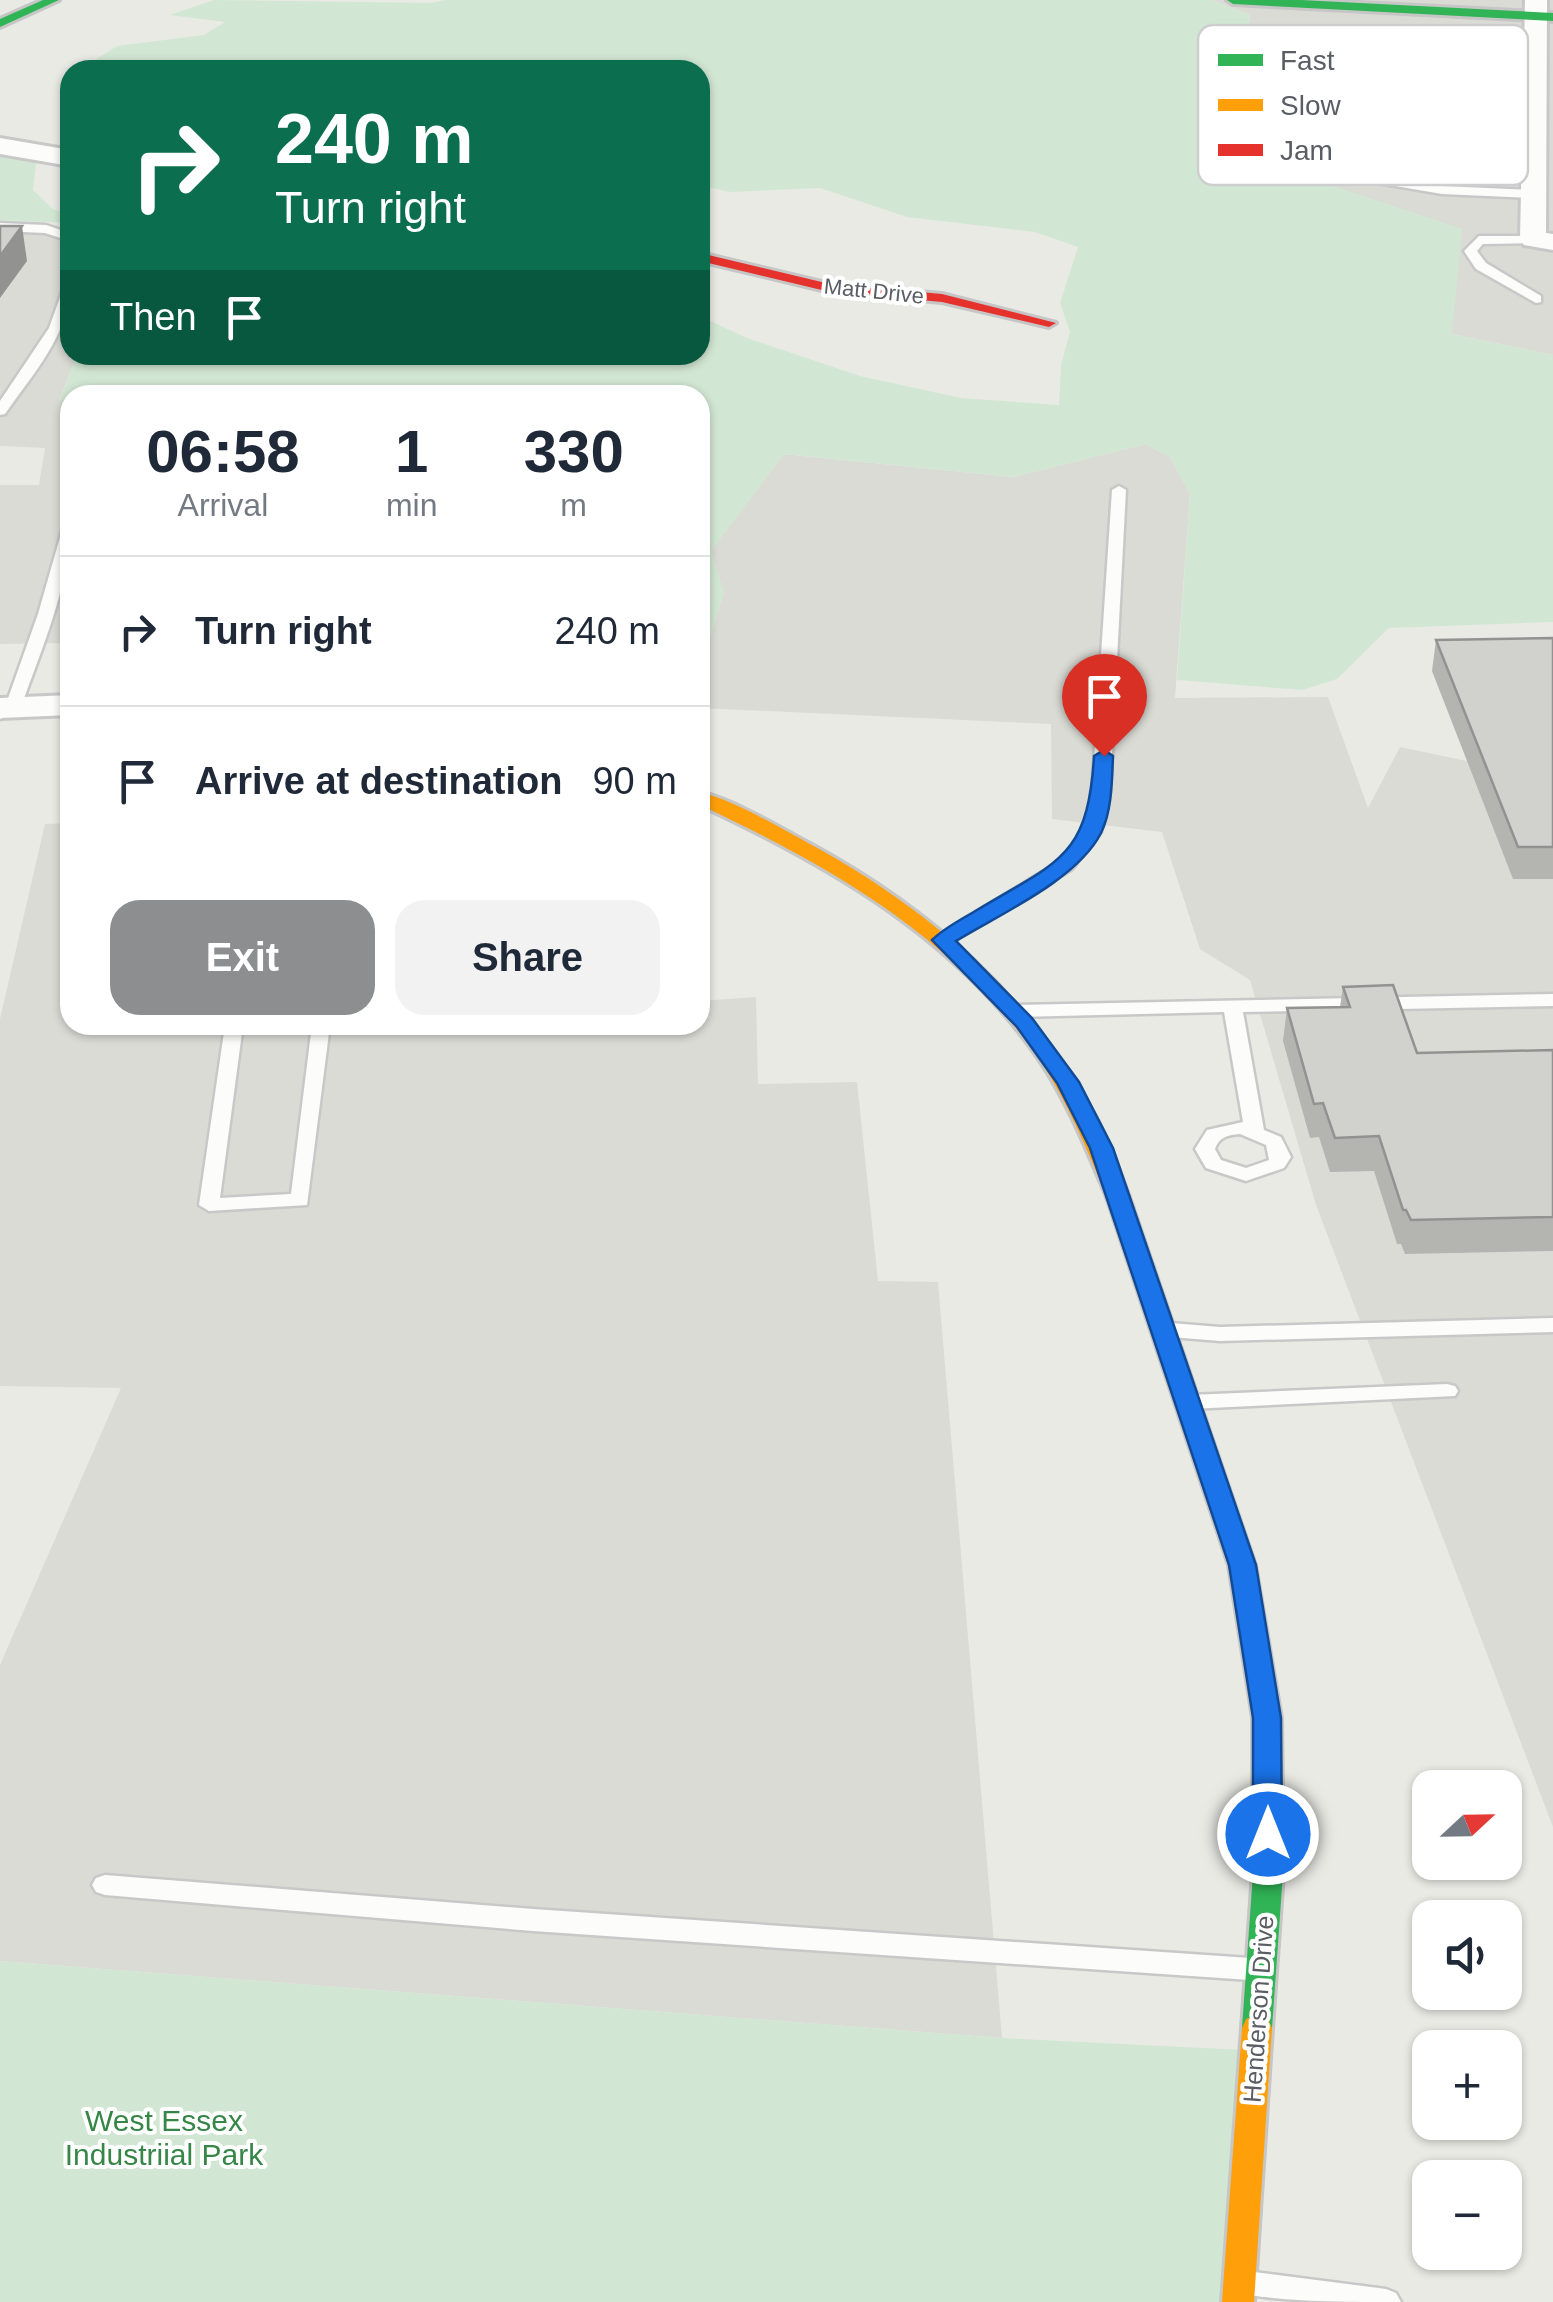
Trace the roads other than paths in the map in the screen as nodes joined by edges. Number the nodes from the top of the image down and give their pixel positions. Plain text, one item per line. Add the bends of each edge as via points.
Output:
1 (52, 0) edge
2 (1232, 0) edge
3 (1451, 6) edge
4 (1542, 11) edge
5 (3, 19) edge
6 (1544, 114) edge
7 (0, 146) edge
8 (60, 156) edge
9 (1412, 185) edge
10 (1534, 194) junction
11 (0, 226) edge
12 (60, 233) edge
13 (1543, 241) edge
14 (710, 259) edge
15 (1536, 299) dead end
16 (60, 317) edge
17 (1049, 323) dead end
18 (0, 412) edge
19 (1119, 490) dead end
20 (60, 563) edge
21 (60, 706) edge
22 (4, 710) edge
23 (710, 803) edge
24 (943, 940) junction
25 (1553, 1000) edge
26 (1232, 1006) junction
27 (1014, 1011) junction
28 (233, 1035) edge
29 (320, 1035) edge
30 (1254, 1130) dead end
31 (1553, 1325) edge
32 (1164, 1330) junction
33 (1447, 1391) dead end
34 (1188, 1402) junction
35 (105, 1886) dead end
36 (1261, 1969) junction
37 (1238, 2293) edge
38 (1386, 2302) edge

1 - 5 street
2 - 3 street
3 - 4 street
4 - 6 street
6 - 10 street
7 - 8 street
9 - 10 lane
10 - 13 street
11 - 12 lane
13 - 15 lane via 1479,240 1470,251 1480,266
14 - 17 street, Matt Drive via 830,288 942,298
16 - 18 lane
19 - 24 lane via 1102,791 1092,832 1066,865
20 - 22 lane via 46,614
21 - 22 street
23 - 24 street, Henderson Drive via 854,874
24 - 27 street, Henderson Drive
25 - 26 lane
26 - 27 lane
26 - 30 lane
27 - 32 street, Henderson Drive via 1068,1082 1102,1148
28 - 29 lane via 208,1205 300,1200
31 - 32 lane
32 - 34 street, Henderson Drive
33 - 34 lane
34 - 36 street, Henderson Drive via 1242,1565 1267,1718
35 - 36 lane
36 - 37 street, Henderson Drive
37 - 38 lane

